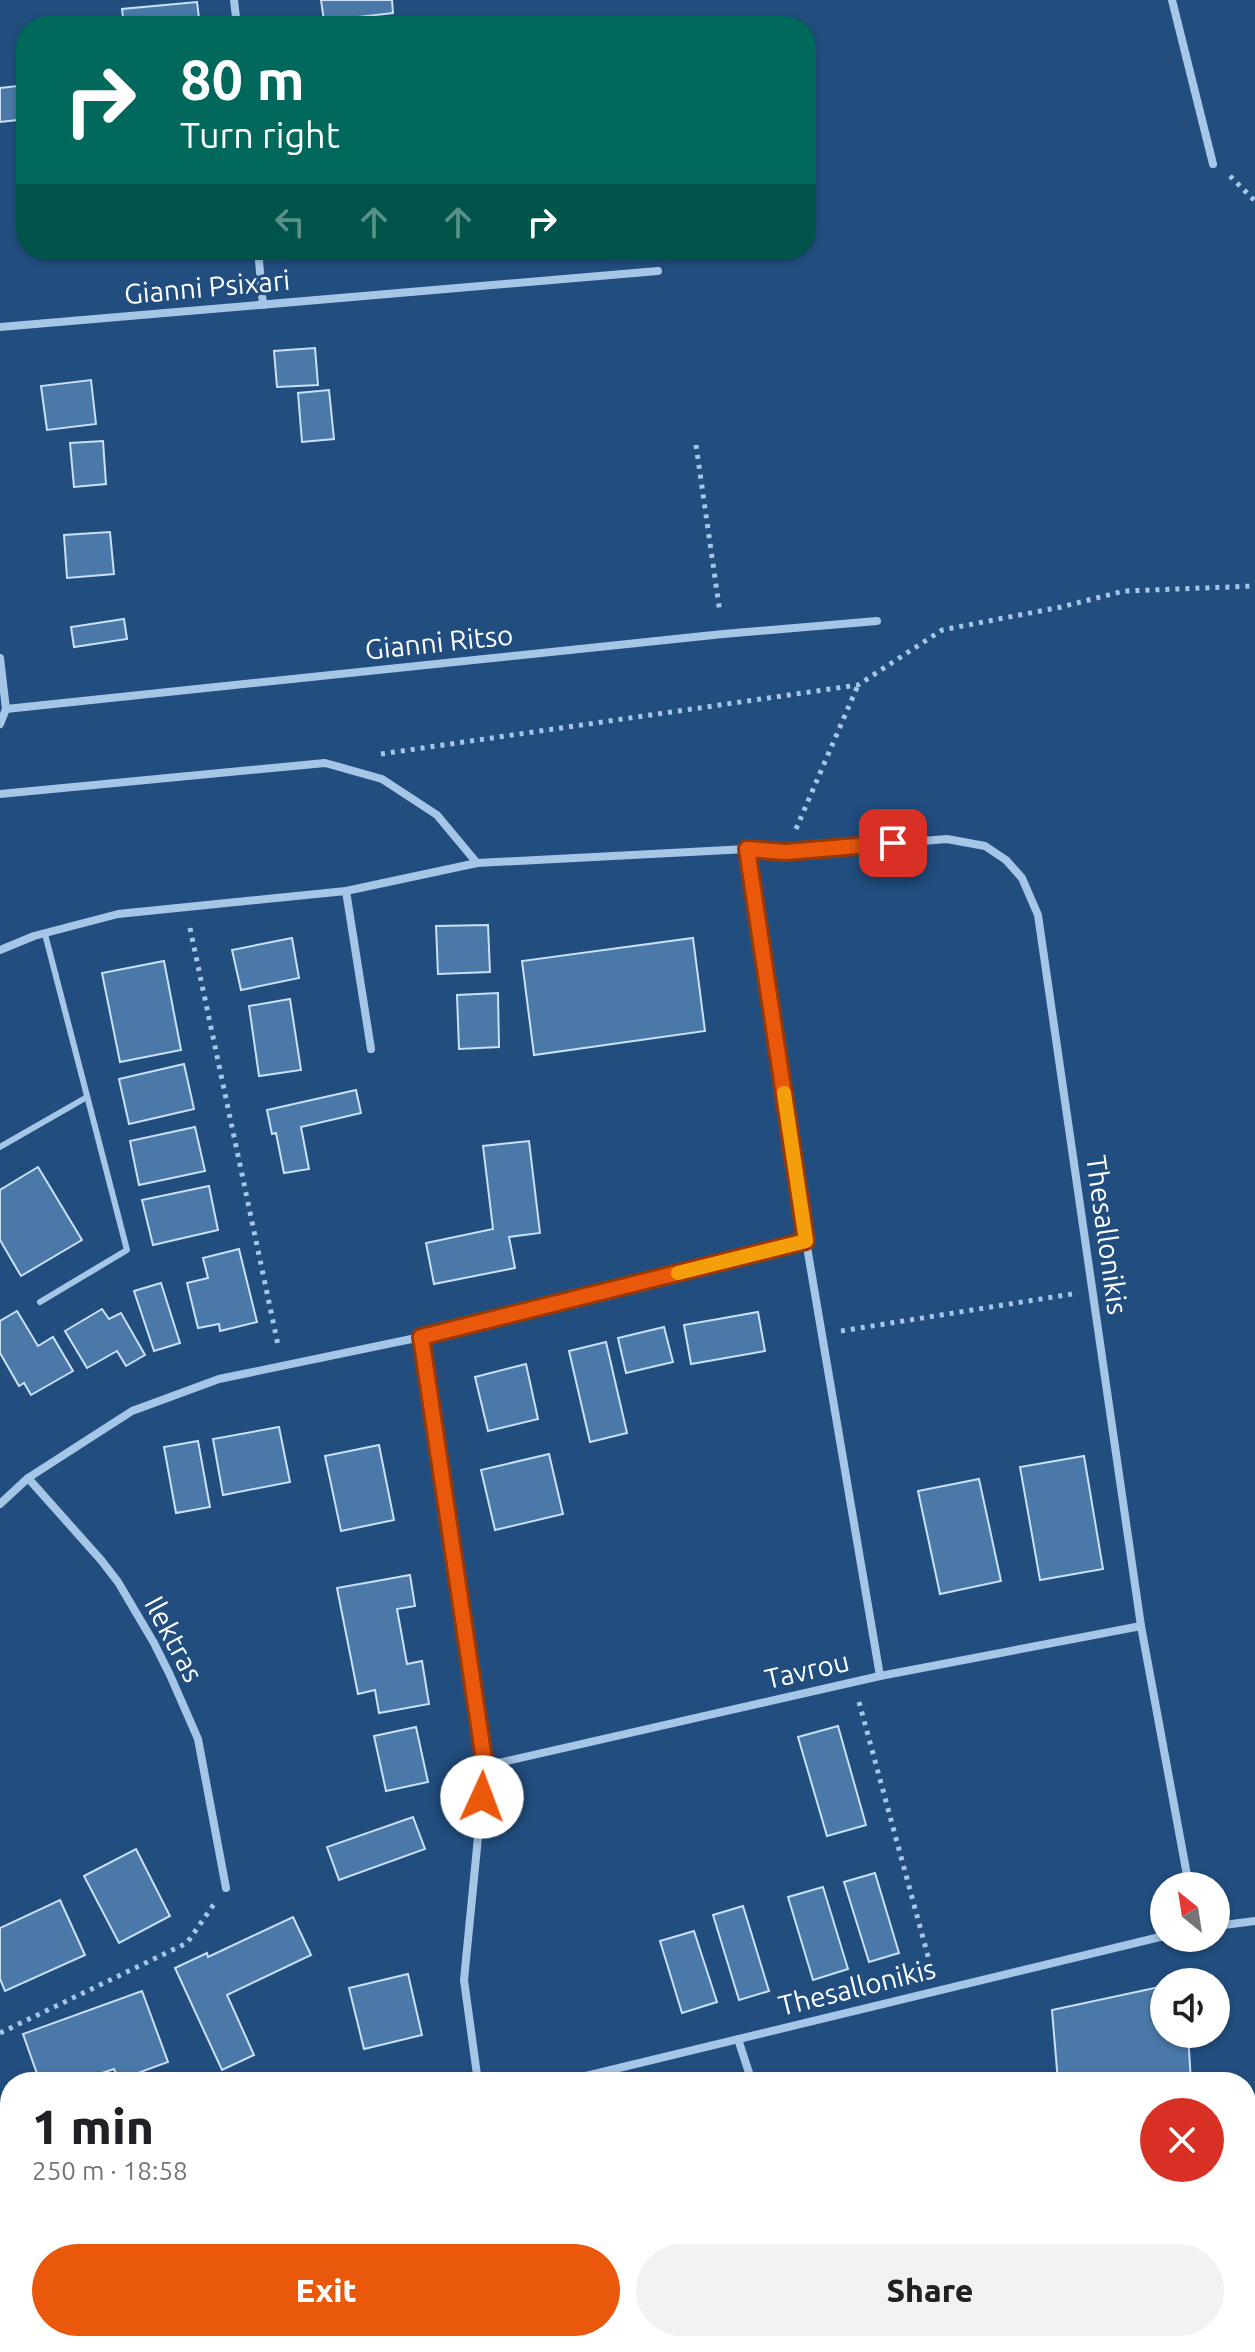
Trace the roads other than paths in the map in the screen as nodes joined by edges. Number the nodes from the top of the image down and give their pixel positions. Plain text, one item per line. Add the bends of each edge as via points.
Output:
1 (1172, 0) edge
2 (1213, 164) road end
3 (259, 260) edge
4 (658, 271) dead end
5 (263, 305) junction
6 (0, 327) edge
7 (877, 621) dead end
8 (0, 658) edge
9 (6, 709) junction
10 (0, 724) edge
11 (0, 794) edge
12 (747, 849) junction
13 (477, 863) junction
14 (346, 891) junction
15 (45, 934) junction
16 (0, 950) edge
17 (371, 1049) dead end
18 (87, 1097) junction
19 (0, 1147) edge
20 (806, 1241) junction
21 (40, 1302) dead end
22 (421, 1337) junction
23 (28, 1478) junction
24 (0, 1504) edge
25 (1141, 1626) junction
26 (880, 1676) junction
27 (485, 1766) junction
28 (1186, 1872) edge
29 (226, 1888) road end
30 (1255, 1921) edge
31 (1230, 1924) edge
32 (1150, 1939) edge
33 (738, 2039) junction
34 (477, 2072) edge
35 (602, 2072) edge
36 (749, 2072) edge

1 - 2 street
3 - 5 street
4 - 5 street, Gianni Psixari
5 - 6 street, Gianni Psixari
7 - 9 street, Gianni Ritso
8 - 9 street
9 - 10 street
11 - 13 street via 325,763 382,779 437,815
12 - 13 street, Thesallonikis
12 - 20 street
12 - 25 street, Thesallonikis via 786,852 947,839 985,846 1022,878 1038,915
13 - 14 street, Thesallonikis
14 - 15 street, Thesallonikis via 118,914
14 - 17 street
15 - 16 street, Thesallonikis
15 - 18 lane
18 - 19 lane
18 - 21 lane via 127,1250
20 - 22 street
20 - 26 street
22 - 23 street via 219,1379 132,1411
22 - 27 street
23 - 24 street
23 - 29 street, Ilektras via 118,1582 170,1675 198,1739
25 - 26 street, Tavrou
25 - 28 street, Thesallonikis
26 - 27 street, Tavrou
27 - 34 street via 464,1980
30 - 31 street
32 - 33 street, Thesallonikis
33 - 35 street, Thesallonikis
33 - 36 street

